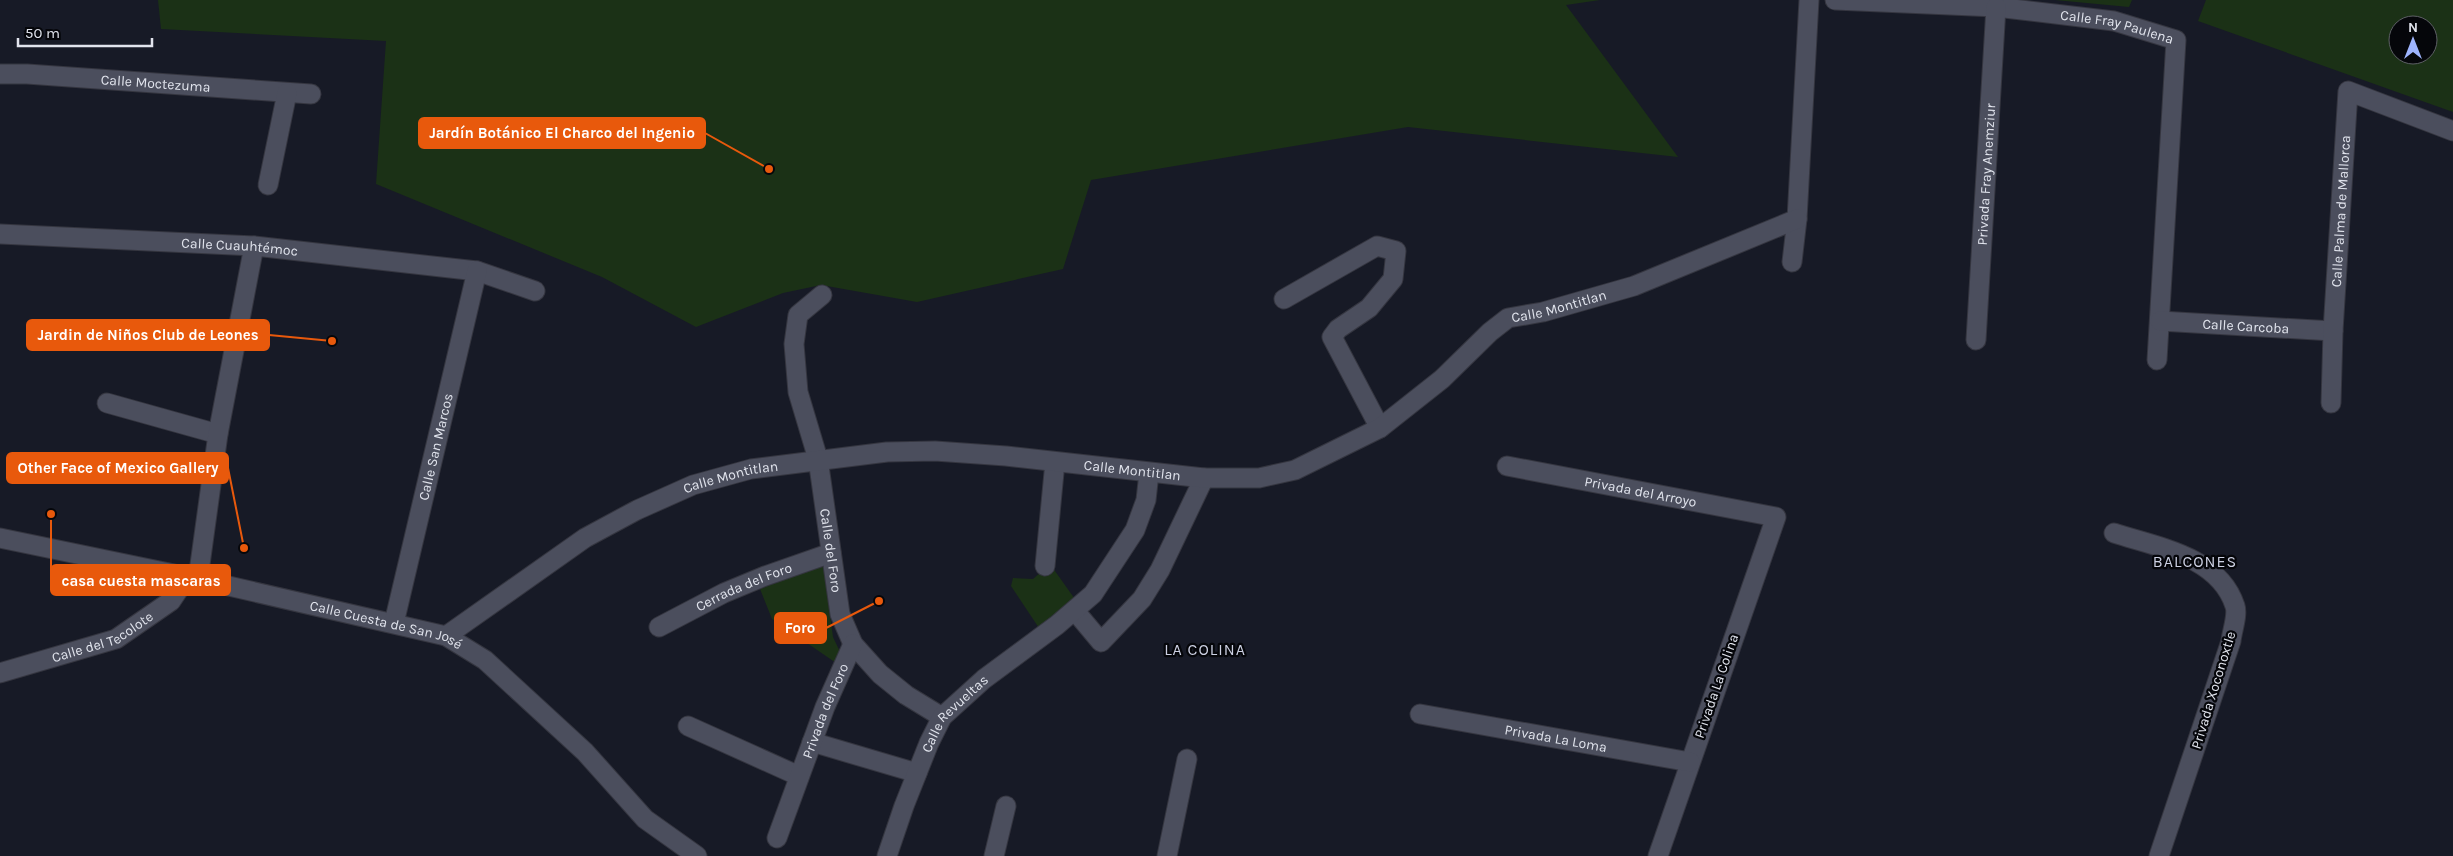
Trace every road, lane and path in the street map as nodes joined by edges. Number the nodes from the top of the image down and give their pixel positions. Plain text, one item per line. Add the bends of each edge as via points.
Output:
1 (1809, 0) edge
2 (1835, 0) edge
3 (1996, 7) junction
4 (0, 74) edge
5 (287, 93) junction
6 (311, 94) dead end
7 (2448, 129) edge
8 (268, 185) dead end
9 (1797, 219) junction
10 (0, 234) edge
11 (254, 246) junction
12 (1792, 262) dead end
13 (477, 271) junction
14 (535, 291) dead end
15 (822, 295) dead end
16 (1284, 300) dead end
17 (2160, 321) junction
18 (2333, 331) junction
19 (1976, 340) dead end
20 (2157, 360) dead end
21 (107, 403) dead end
22 (2331, 403) dead end
23 (1380, 428) junction
24 (218, 434) junction
25 (818, 459) junction
26 (1055, 462) junction
27 (1507, 466) dead end
28 (1149, 473) junction
29 (1204, 478) junction
30 (1776, 516) joint
31 (2114, 533) dead end
32 (0, 538) edge
33 (831, 553) junction
34 (1045, 566) dead end
35 (192, 578) junction
36 (1075, 610) junction
37 (394, 623) junction
38 (659, 627) dead end
39 (446, 636) junction
40 (853, 644) junction
41 (0, 673) edge
42 (1420, 714) dead end
43 (942, 717) junction
44 (688, 726) dead end
45 (812, 742) junction
46 (1187, 759) dead end
47 (1690, 762) junction
48 (917, 772) junction
49 (799, 776) junction
50 (1006, 806) dead end
51 (777, 838) dead end
52 (675, 849) edge
53 (697, 856) edge
54 (887, 856) edge
55 (994, 856) edge
56 (1167, 856) edge
57 (1658, 856) edge
58 (2159, 856) edge

1 - 9 street
2 - 3 street, Calle Fray Paulena
3 - 17 street, Calle Fray Paulena via 2114,21 2176,40
3 - 19 street, Privada Fray Anemziur
4 - 5 street, Calle Moctezuma
5 - 6 street, Calle Moctezuma
5 - 8 street
7 - 18 street, Calle Palma de Mallorca via 2348,91
9 - 12 street
9 - 23 street, Calle Montitlan via 1634,286 1543,312 1508,318 1442,379
10 - 11 street, Calle Cuauhtémoc
11 - 13 street, Calle Cuauhtémoc
11 - 24 street
13 - 14 street, Calle Cuauhtémoc
13 - 37 street, Calle San Marcos
15 - 25 street, Calle del Foro via 798,315 794,344 798,392
16 - 23 street via 1377,246 1396,251 1393,279 1369,308 1338,329 1332,337
17 - 18 street, Calle Carcoba
17 - 20 street
18 - 22 street, Calle Palma de Mallorca
21 - 24 street
23 - 29 street, Calle Montitlan via 1295,470 1259,478
24 - 35 street
25 - 26 street, Calle Montitlan via 935,451
25 - 33 street, Calle del Foro
25 - 39 street, Calle Montitlan via 732,474 693,485 637,510 585,538
26 - 28 street, Calle Montitlan
26 - 34 street
27 - 30 street, Privada del Arroyo
28 - 29 street, Calle Montitlan
28 - 36 street, Calle Revueltas via 1146,500 1135,530 1099,587
29 - 36 street via 1147,592 1101,642
30 - 47 street, Privada La Colina
31 - 58 street, Privada Xoconoxtle via 2195,560 2222,581 2236,608 2231,640
32 - 35 street, Calle Cuesta de San José
33 - 38 street, Cerrada del Foro via 724,593
33 - 40 street, Calle del Foro via 840,614
35 - 37 street, Calle Cuesta de San José
35 - 41 street, Calle del Tecolote via 171,601 116,639
36 - 43 street, Calle Revueltas via 984,679
37 - 39 street, Calle Cuesta de San José
39 - 52 street, Calle Cuesta de San José via 486,660 586,752
40 - 43 street, Calle del Foro via 880,674
40 - 45 street, Privada del Foro
42 - 47 street, Privada La Loma
43 - 48 street, Calle Revueltas
44 - 49 street, Privada del Foro
45 - 48 street
45 - 49 street, Privada del Foro
46 - 56 street
47 - 57 street, Privada La Colina
48 - 54 street, Calle Revueltas
49 - 51 street, Privada del Foro
50 - 55 street
52 - 53 street, Calle Cuesta de San José

